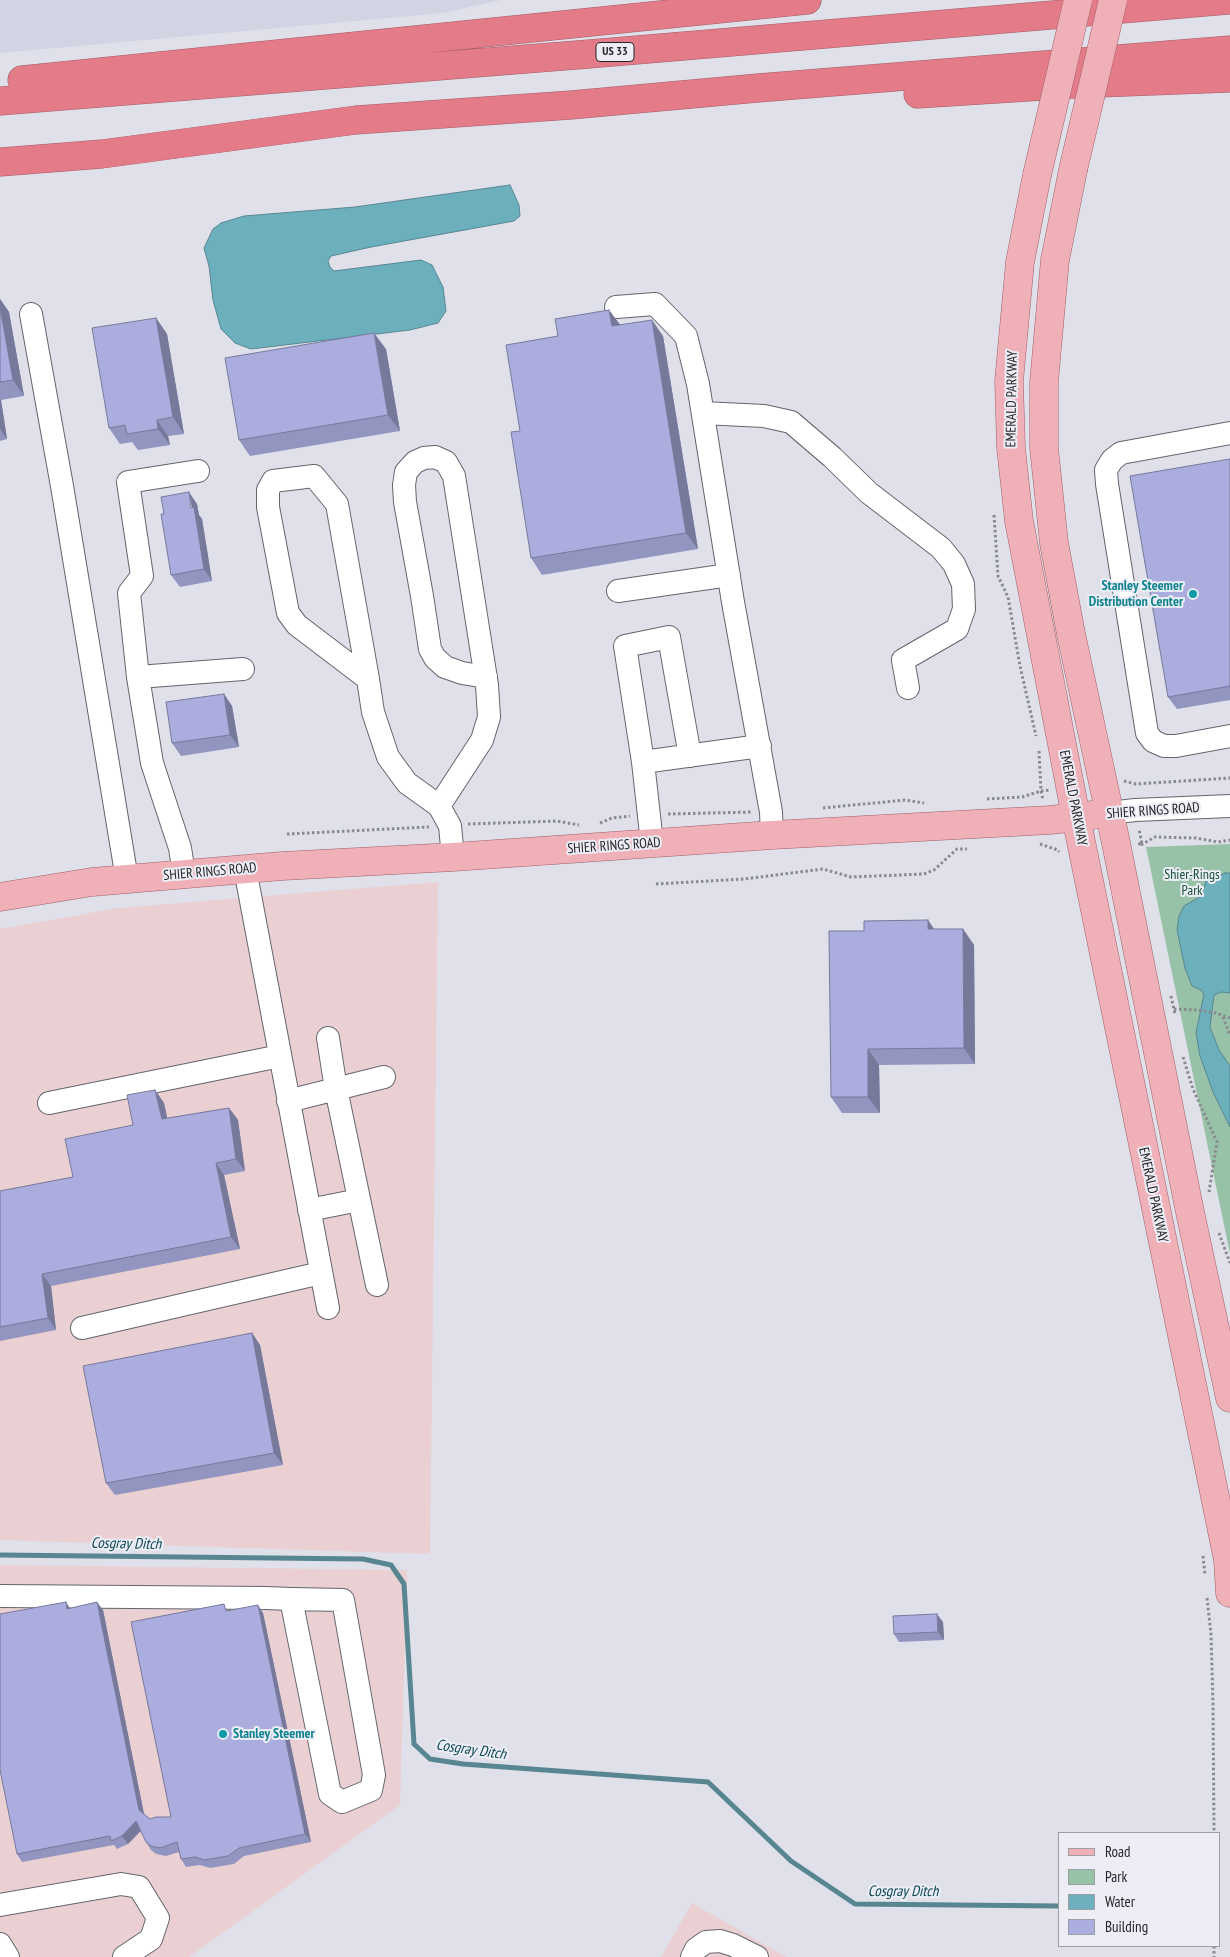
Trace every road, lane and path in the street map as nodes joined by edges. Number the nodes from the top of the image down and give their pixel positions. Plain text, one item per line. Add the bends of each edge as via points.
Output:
1 (807, 0) edge
2 (1078, 0) edge
3 (1113, 0) edge
4 (1230, 0) edge
5 (1230, 50) edge
6 (1230, 78) edge
7 (0, 83) edge
8 (635, 99) junction
9 (0, 100) edge
10 (0, 162) edge
11 (616, 307) dead end
12 (31, 314) dead end
13 (703, 412) junction
14 (1230, 433) edge
15 (198, 471) dead end
16 (728, 575) junction
17 (618, 591) dead end
18 (243, 669) dead end
19 (138, 677) junction
20 (486, 677) junction
21 (368, 679) junction
22 (908, 688) dead end
23 (1230, 736) edge
24 (760, 746) junction
25 (690, 756) junction
26 (643, 762) junction
27 (439, 806) junction
28 (1230, 806) edge
29 (1110, 813) junction
30 (1076, 818) junction
31 (772, 835) junction
32 (1230, 840) edge
33 (652, 843) junction
34 (1034, 844) dead end
35 (976, 848) dead end
36 (1140, 852) dead end
37 (453, 858) junction
38 (1060, 859) dead end
39 (244, 869) junction
40 (184, 874) junction
41 (127, 879) junction
42 (656, 884) dead end
43 (0, 897) edge
44 (1171, 994) dead end
45 (1174, 1009) junction
46 (1222, 1016) junction
47 (1230, 1018) edge
48 (1176, 1019) dead end
49 (1230, 1036) edge
50 (328, 1038) dead end
51 (1180, 1048) dead end
52 (280, 1056) junction
53 (384, 1078) dead end
54 (336, 1089) junction
55 (288, 1101) junction
56 (49, 1103) dead end
57 (359, 1200) junction
58 (1209, 1201) dead end
59 (309, 1210) junction
60 (1216, 1227) dead end
61 (1230, 1263) edge
62 (321, 1273) junction
63 (377, 1285) dead end
64 (328, 1308) dead end
65 (82, 1328) dead end
66 (1230, 1398) edge
67 (1202, 1550) dead end
68 (1205, 1578) dead end
69 (1219, 1595) edge
70 (0, 1596) edge
71 (291, 1599) junction
72 (1214, 1832) edge
73 (0, 1905) edge
74 (0, 1944) edge
75 (8, 1957) edge
76 (124, 1957) edge
77 (692, 1957) edge
78 (757, 1957) edge

1 - 7 highway
2 - 30 main road, EMERALD PARKWAY, bridge via 1020,262 1009,381 1011,448 1019,521
3 - 29 main road, bridge via 1072,170 1055,260 1044,382 1044,448 1059,572
4 - 9 highway, US 33
5 - 8 highway
6 - 8 highway via 1065,84 708,108
8 - 10 highway via 356,120 102,154
11 - 13 street via 655,304 686,336
12 - 41 street
13 - 16 street
13 - 22 street via 764,416 791,422 869,493 941,548 954,564 963,584 964,609 957,629 903,660
14 - 23 street via 1121,453 1106,470 1147,733 1153,741 1164,746
15 - 19 street via 128,482 142,576 129,593
16 - 17 street
16 - 24 street
18 - 19 street
19 - 40 street via 152,764 180,848
20 - 20 street via 454,476 446,462 435,457 424,458 414,462 406,472 404,486 430,649 445,667
20 - 27 street via 489,717 482,740
21 - 21 street via 337,504 314,476 273,481 268,490 268,507 288,613 297,625
21 - 27 street via 388,757 407,783
24 - 25 street
24 - 31 street
25 - 26 street
25 - 26 street via 669,637 625,646
26 - 33 street
27 - 37 street via 450,826
28 - 29 street, SHIER RINGS ROAD
29 - 30 main road, SHIER RINGS ROAD
29 - 66 main road
30 - 31 main road, SHIER RINGS ROAD
30 - 69 main road, EMERALD PARKWAY via 1228,1560
31 - 33 main road, SHIER RINGS ROAD
32 - 36 path via 1156,837 1142,844
33 - 37 main road, SHIER RINGS ROAD
34 - 38 path via 1058,850
35 - 42 path via 957,849 934,870 924,874 851,877 823,869
37 - 39 main road, SHIER RINGS ROAD
39 - 40 main road, SHIER RINGS ROAD
39 - 52 street
40 - 41 main road, SHIER RINGS ROAD
41 - 43 main road, SHIER RINGS ROAD
44 - 45 path
45 - 46 path
45 - 48 path
46 - 47 path
46 - 49 path
50 - 54 street
51 - 58 path via 1193,1089 1216,1142
52 - 55 street
52 - 56 street
53 - 54 street
54 - 55 street
54 - 57 street
55 - 59 street
57 - 59 street
57 - 63 street
59 - 62 street
60 - 61 path
62 - 64 street
62 - 65 street
67 - 68 path
69 - 72 path via 1211,1634
70 - 71 street
71 - 71 street via 343,1600 374,1775 371,1790 342,1802 330,1794
73 - 76 street via 122,1884 139,1888 158,1918 151,1939
74 - 75 street
77 - 78 street via 706,1942 720,1941

